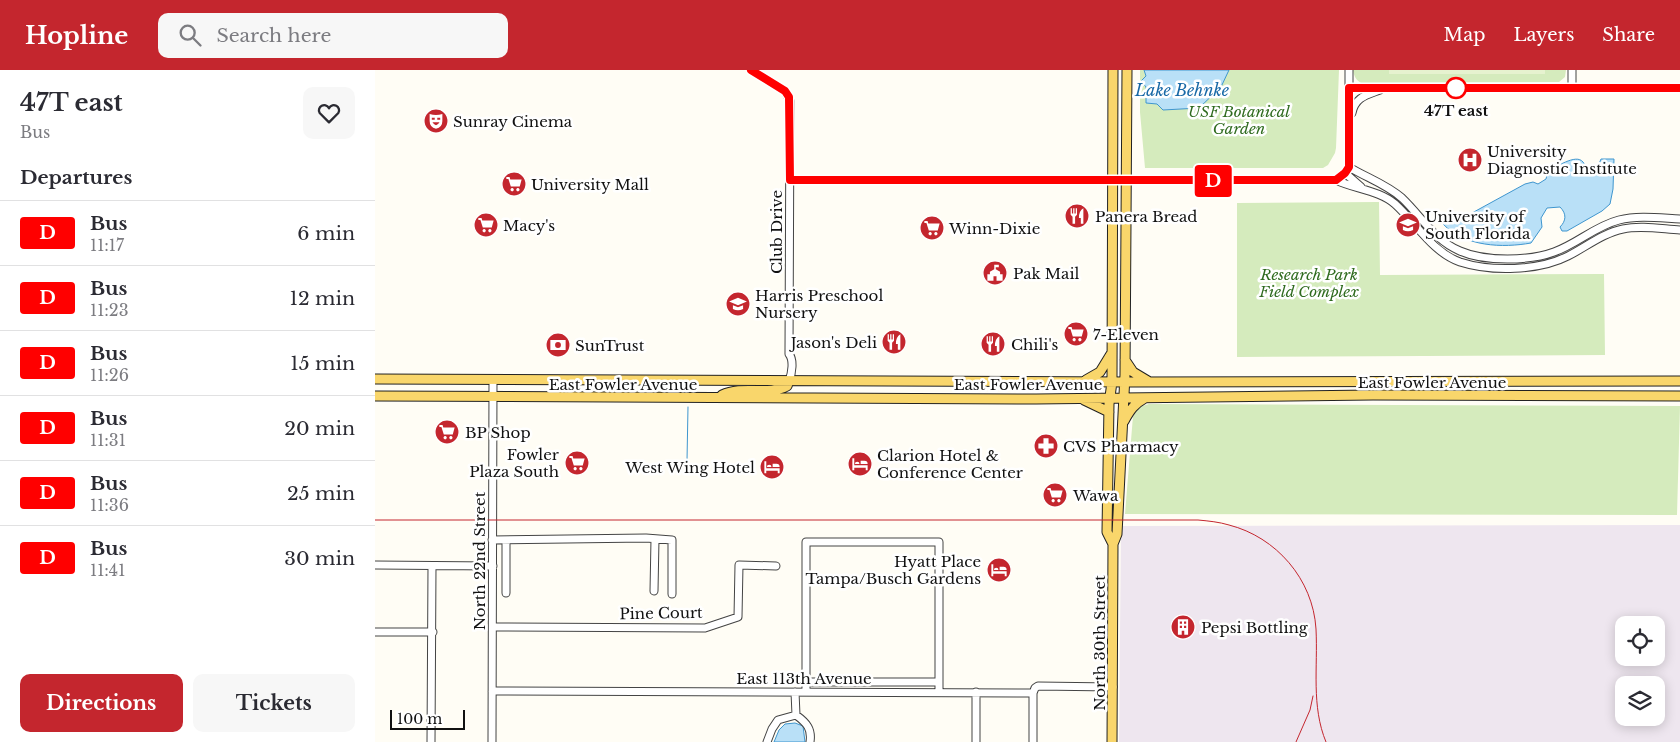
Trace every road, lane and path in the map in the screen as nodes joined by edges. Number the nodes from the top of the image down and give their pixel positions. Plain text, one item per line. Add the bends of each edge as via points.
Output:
1 (751, 70) edge
2 (1113, 70) edge
3 (1127, 70) edge
4 (1349, 70) edge
5 (1573, 70) edge
6 (1349, 88) junction
7 (1388, 88) junction
8 (1572, 88) junction
9 (1680, 88) edge
10 (1349, 130) junction
11 (1347, 170) junction
12 (790, 180) junction
13 (1113, 180) junction
14 (1127, 180) junction
15 (1336, 180) junction
16 (1385, 185) junction
17 (1366, 191) junction
18 (1380, 194) junction
19 (1680, 219) edge
20 (1680, 230) edge
21 (1502, 259) junction
22 (1503, 268) junction
23 (1112, 352) junction
24 (1125, 358) junction
25 (375, 379) edge
26 (493, 379) junction
27 (789, 380) junction
28 (1680, 380) edge
29 (1084, 382) junction
30 (1112, 382) junction
31 (1125, 382) junction
32 (1150, 382) junction
33 (375, 396) edge
34 (493, 396) junction
35 (1680, 396) edge
36 (717, 398) junction
37 (1082, 398) junction
38 (1110, 398) junction
39 (1124, 398) junction
40 (1146, 398) junction
41 (1109, 412) junction
42 (1123, 424) junction
43 (655, 539) junction
44 (493, 540) junction
45 (506, 540) junction
46 (1113, 544) junction
47 (375, 565) edge
48 (432, 566) junction
49 (493, 566) junction
50 (776, 566) dead end
51 (654, 591) dead end
52 (506, 593) dead end
53 (672, 594) dead end
54 (493, 627) junction
55 (375, 632) edge
56 (433, 632) junction
57 (806, 682) junction
58 (939, 682) junction
59 (1113, 687) junction
60 (491, 691) junction
61 (795, 692) junction
62 (806, 692) junction
63 (939, 692) junction
64 (976, 692) junction
65 (1033, 693) junction
66 (797, 715) junction
67 (431, 742) edge
68 (492, 742) edge
69 (767, 742) edge
70 (810, 742) edge
71 (976, 742) edge
72 (1033, 742) edge
73 (1112, 742) edge

1 - 12 street, Club Drive via 785,91 789,97
2 - 13 main road, North 30th Street
3 - 14 main road, North 30th Street
4 - 6 street
5 - 8 street
6 - 7 street
6 - 10 street
7 - 8 street
7 - 10 street via 1360,97 1353,109
8 - 9 street
10 - 11 street
11 - 15 street
11 - 16 street
11 - 17 street
12 - 13 street
12 - 27 street, Club Drive
13 - 14 street
13 - 23 main road, North 30th Street
14 - 15 street
14 - 24 main road, North 30th Street
15 - 17 street
16 - 18 street
16 - 21 street via 1447,244 1481,258
17 - 18 street
18 - 22 street via 1395,203 1443,253 1480,267
19 - 21 street via 1623,219 1603,225 1555,252
20 - 22 street via 1623,229 1558,260
21 - 22 street
23 - 29 main road via 1100,372
23 - 30 main road, North 30th Street
24 - 31 main road, North 30th Street
24 - 32 main road via 1133,372
25 - 26 main road, East Fowler Avenue
26 - 27 main road, East Fowler Avenue
26 - 34 street, North 22nd Street
27 - 29 main road, East Fowler Avenue
27 - 36 main road via 787,386 779,389 739,390
28 - 32 main road, East Fowler Avenue
29 - 30 main road, East Fowler Avenue
30 - 31 main road, East Fowler Avenue
30 - 38 main road, North 30th Street
31 - 32 main road, East Fowler Avenue
31 - 39 main road, North 30th Street
33 - 34 main road, East Fowler Avenue
34 - 36 main road, East Fowler Avenue
34 - 44 street, North 22nd Street
35 - 40 main road, East Fowler Avenue
36 - 37 main road, East Fowler Avenue
37 - 38 main road, East Fowler Avenue
37 - 41 main road
38 - 39 main road, East Fowler Avenue
38 - 41 main road, North 30th Street
39 - 40 main road, East Fowler Avenue
39 - 42 main road, North 30th Street
40 - 42 main road via 1130,410
41 - 46 main road, North 30th Street via 1107,532
42 - 46 main road, North 30th Street via 1117,534
43 - 45 street
43 - 51 street
43 - 53 street via 672,540
44 - 45 street
44 - 49 street, North 22nd Street
45 - 52 street
46 - 59 main road, North 30th Street
47 - 48 street
48 - 49 street
48 - 56 street
49 - 54 street, North 22nd Street
50 - 54 street, Pine Court via 739,565 738,617 705,628
54 - 60 street, North 22nd Street
55 - 56 street
56 - 67 street
57 - 58 street
57 - 58 street via 805,542 939,542
57 - 62 street
58 - 63 street
59 - 65 street, East 113th Avenue via 1039,686
59 - 73 main road, North 30th Street
60 - 61 street, East 113th Avenue
60 - 68 street, North 22nd Street
61 - 62 street, East 113th Avenue
61 - 66 street
62 - 63 street, East 113th Avenue
63 - 64 street, East 113th Avenue
64 - 65 street, East 113th Avenue
64 - 71 street
65 - 72 street
66 - 69 street via 778,720
66 - 70 street via 811,730

